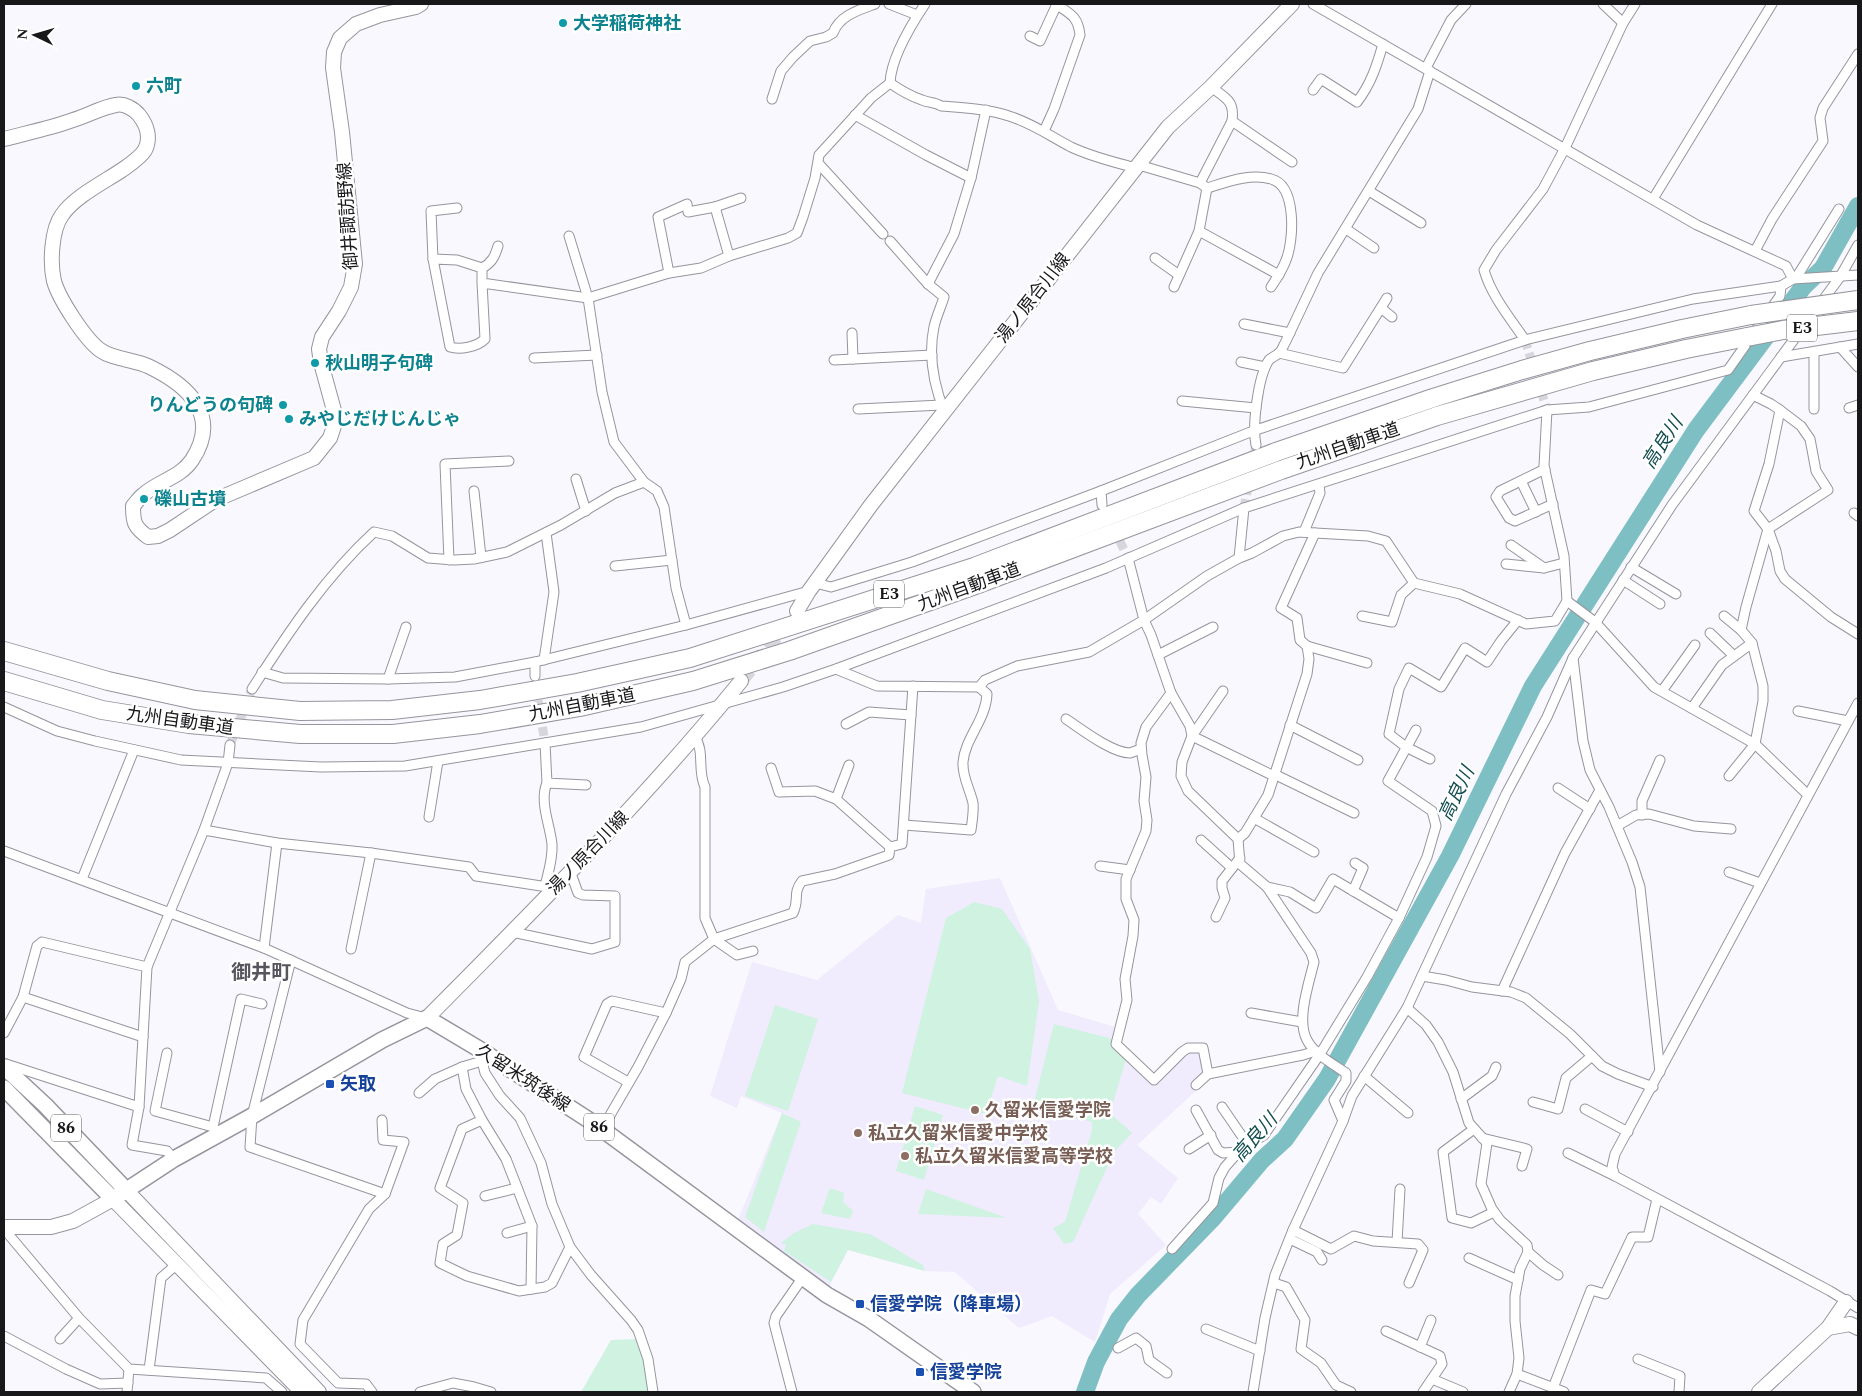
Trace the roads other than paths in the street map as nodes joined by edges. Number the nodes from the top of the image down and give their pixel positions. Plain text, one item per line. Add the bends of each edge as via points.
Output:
1 (421, 4) edge
2 (876, 4) edge
3 (889, 4) edge
4 (924, 4) edge
5 (1057, 4) edge
6 (1292, 4) edge
7 (1313, 4) edge
8 (1466, 4) edge
9 (1603, 4) edge
10 (1634, 4) edge
11 (1772, 4) edge
12 (917, 15) junction
13 (1623, 23) junction
14 (1030, 36) dead end
15 (1383, 44) junction
16 (1858, 54) edge
17 (1428, 69) junction
18 (890, 83) junction
19 (1211, 87) junction
20 (1313, 90) dead end
21 (772, 99) dead end
22 (986, 110) junction
23 (855, 115) junction
24 (1232, 121) junction
25 (1044, 131) junction
26 (4, 138) edge
27 (1565, 148) junction
28 (1292, 162) dead end
29 (818, 164) junction
30 (1138, 166) junction
31 (971, 178) junction
32 (1203, 185) junction
33 (1369, 191) junction
34 (741, 198) dead end
35 (1653, 199) junction
36 (715, 207) junction
37 (457, 208) dead end
38 (1840, 209) dead end
39 (1421, 223) dead end
40 (1346, 229) junction
41 (1199, 231) junction
42 (569, 236) dead end
43 (1858, 245) edge
44 (498, 246) dead end
45 (1374, 248) dead end
46 (1755, 250) junction
47 (729, 256) junction
48 (1155, 258) dead end
49 (433, 259) junction
50 (482, 268) junction
51 (669, 273) junction
52 (1179, 275) junction
53 (1279, 275) junction
54 (1858, 275) edge
55 (1840, 277) junction
56 (1796, 278) junction
57 (482, 283) junction
58 (928, 284) junction
59 (1781, 286) junction
60 (1174, 287) dead end
61 (1272, 287) dead end
62 (588, 298) junction
63 (1388, 298) dead end
64 (1858, 300) edge
65 (1381, 308) junction
66 (1392, 317) dead end
67 (1858, 321) edge
68 (1244, 324) dead end
69 (852, 333) dead end
70 (1290, 333) junction
71 (1525, 340) junction
72 (1858, 344) edge
73 (1840, 347) junction
74 (1814, 352) junction
75 (1279, 353) junction
76 (597, 355) junction
77 (932, 355) junction
78 (1782, 357) junction
79 (534, 358) dead end
80 (853, 359) junction
81 (834, 360) dead end
82 (1241, 362) dead end
83 (1265, 367) junction
84 (1858, 367) edge
85 (1753, 395) junction
86 (1182, 401) dead end
87 (1858, 405) edge
88 (943, 408) junction
89 (1256, 408) junction
90 (1849, 408) dead end
91 (858, 409) dead end
92 (1814, 409) dead end
93 (1547, 410) junction
94 (1780, 410) junction
95 (1253, 431) junction
96 (1256, 445) tunnel mouth
97 (509, 460) dead end
98 (1545, 469) junction
99 (576, 479) dead end
100 (1521, 481) junction
101 (644, 482) junction
102 (1319, 485) junction
103 (474, 492) dead end
104 (1101, 492) junction
105 (1553, 504) junction
106 (1102, 505) dead end
107 (1244, 508) junction
108 (586, 511) junction
109 (1536, 512) junction
110 (1768, 529) junction
111 (546, 532) junction
112 (1304, 532) junction
113 (1315, 533) junction
114 (1511, 545) dead end
115 (481, 557) junction
116 (1128, 558) junction
117 (1239, 558) junction
118 (449, 560) junction
119 (672, 560) junction
120 (1564, 563) junction
121 (1506, 564) dead end
122 (615, 566) dead end
123 (1631, 567) junction
124 (1544, 568) junction
125 (1623, 580) junction
126 (1414, 583) junction
127 (812, 587) junction
128 (1676, 594) dead end
129 (1569, 603) junction
130 (1660, 604) dead end
131 (797, 611) dead end
132 (1362, 616) dead end
133 (1724, 616) dead end
134 (1144, 620) junction
135 (1518, 620) junction
136 (1593, 620) junction
137 (686, 625) junction
138 (406, 627) dead end
139 (1213, 627) dead end
140 (1741, 630) junction
141 (1710, 633) dead end
142 (1858, 634) edge
143 (1752, 643) junction
144 (1695, 644) dead end
145 (1307, 646) junction
146 (4, 650) edge
147 (1158, 655) junction
148 (1734, 656) junction
149 (1573, 658) junction
150 (540, 661) junction
151 (1366, 663) dead end
152 (836, 669) junction
153 (262, 672) junction
154 (535, 676) tunnel mouth
155 (388, 679) junction
156 (4, 681) edge
157 (741, 681) tunnel mouth
158 (913, 686) junction
159 (979, 687) junction
160 (252, 689) tunnel mouth
161 (1223, 691) dead end
162 (1662, 692) junction
163 (1171, 693) junction
164 (724, 702) junction
165 (1858, 703) edge
166 (4, 707) edge
167 (1692, 708) junction
168 (1798, 712) dead end
169 (911, 715) junction
170 (1066, 719) dead end
171 (1848, 720) junction
172 (846, 724) dead end
173 (1290, 725) junction
174 (1416, 730) dead end
175 (1192, 736) junction
176 (695, 737) junction
177 (545, 743) junction
178 (1755, 744) junction
179 (230, 745) tunnel mouth
180 (1406, 748) junction
181 (1141, 749) junction
182 (134, 750) junction
183 (1430, 759) dead end
184 (1358, 760) dead end
185 (1660, 760) dead end
186 (438, 761) junction
187 (228, 763) junction
188 (849, 765) dead end
189 (771, 768) dead end
190 (1274, 775) junction
191 (1729, 776) dead end
192 (547, 783) junction
193 (586, 785) dead end
194 (1558, 788) dead end
195 (1600, 790) junction
196 (1808, 795) junction
197 (836, 799) junction
198 (1590, 809) junction
199 (1354, 813) dead end
200 (1642, 815) junction
201 (429, 818) dead end
202 (1254, 818) junction
203 (904, 825) junction
204 (1617, 826) junction
205 (1731, 829) dead end
206 (204, 830) junction
207 (1238, 839) junction
208 (1200, 840) dead end
209 (277, 843) junction
210 (890, 848) junction
211 (4, 851) edge
212 (1314, 852) dead end
213 (371, 853) junction
214 (1240, 858) junction
215 (1355, 863) dead end
216 (1100, 866) dead end
217 (1232, 868) junction
218 (1130, 870) junction
219 (570, 872) junction
220 (1729, 872) dead end
221 (82, 879) junction
222 (1760, 883) junction
223 (550, 887) junction
224 (1267, 887) junction
225 (1354, 891) junction
226 (169, 913) junction
227 (1216, 918) dead end
228 (1399, 918) junction
229 (512, 932) junction
230 (714, 939) junction
231 (264, 948) junction
232 (351, 950) dead end
233 (753, 951) dead end
234 (291, 960) junction
235 (147, 968) junction
236 (1422, 976) junction
237 (1502, 991) junction
238 (22, 997) junction
239 (262, 1004) dead end
240 (1407, 1008) junction
241 (666, 1013) junction
242 (1251, 1013) dead end
243 (427, 1018) junction
244 (1302, 1022) junction
245 (4, 1033) edge
246 (143, 1037) junction
247 (166, 1053) dead end
248 (1320, 1054) junction
249 (480, 1055) junction
250 (1592, 1056) junction
251 (4, 1065) edge
252 (462, 1067) junction
253 (1496, 1068) dead end
254 (1660, 1072) junction
255 (1208, 1074) junction
256 (1364, 1076) junction
257 (628, 1082) junction
258 (1196, 1085) dead end
259 (1653, 1087) junction
260 (4, 1088) edge
261 (419, 1093) dead end
262 (1461, 1099) junction
263 (1533, 1102) dead end
264 (138, 1107) junction
265 (1222, 1108) dead end
266 (1585, 1109) dead end
267 (1196, 1110) dead end
268 (1408, 1113) dead end
269 (252, 1116) junction
270 (382, 1120) dead end
271 (482, 1120) junction
272 (1343, 1121) junction
273 (1474, 1128) junction
274 (602, 1129) junction
275 (216, 1131) junction
276 (1628, 1132) junction
277 (1211, 1135) junction
278 (1482, 1138) junction
279 (1248, 1145) junction
280 (1189, 1148) dead end
281 (1238, 1152) junction
282 (1568, 1153) dead end
283 (174, 1159) junction
284 (1522, 1166) dead end
285 (1616, 1176) junction
286 (517, 1188) junction
287 (1400, 1189) dead end
288 (127, 1190) junction
289 (385, 1194) junction
290 (485, 1196) dead end
291 (113, 1199) junction
292 (1657, 1199) junction
293 (1494, 1212) junction
294 (532, 1226) junction
295 (6, 1227) edge
296 (507, 1233) dead end
297 (1291, 1235) junction
298 (1396, 1242) junction
299 (570, 1247) junction
300 (1172, 1249) dead end
301 (1528, 1252) junction
302 (1469, 1258) dead end
303 (1322, 1260) dead end
304 (177, 1264) junction
305 (1558, 1275) dead end
306 (803, 1277) junction
307 (1518, 1280) junction
308 (1409, 1282) dead end
309 (1274, 1283) junction
310 (531, 1289) junction
311 (1852, 1305) edge
312 (79, 1318) junction
313 (1431, 1320) dead end
314 (1828, 1328) junction
315 (1858, 1328) edge
316 (1206, 1329) dead end
317 (1386, 1332) dead end
318 (4, 1336) edge
319 (60, 1339) dead end
320 (1420, 1347) junction
321 (1118, 1348) dead end
322 (1260, 1351) junction
323 (1638, 1359) dead end
324 (129, 1369) junction
325 (149, 1370) junction
326 (1168, 1373) dead end
327 (1517, 1374) junction
328 (1432, 1379) junction
329 (128, 1388) edge
330 (448, 1388) edge
331 (1553, 1388) junction
332 (282, 1392) edge
333 (302, 1392) edge
334 (319, 1392) edge
335 (372, 1392) edge
336 (420, 1392) edge
337 (491, 1392) edge
338 (653, 1392) edge
339 (792, 1392) edge
340 (973, 1392) edge
341 (1253, 1392) edge
342 (1351, 1392) edge
343 (1424, 1392) edge
344 (1463, 1392) edge
345 (1509, 1392) edge
346 (1564, 1392) edge
347 (1679, 1392) edge
348 (1759, 1392) edge

1 - 26 main road, 御井諏訪野線 via 356,24 340,38 334,52 333,68 355,264 351,287 319,349 335,414 330,438 314,458 215,500 158,536 148,537 139,530 133,521 133,506 144,494 175,477 200,448 204,434 198,404 178,384 149,366 112,356 86,337 54,282 52,256 54,231 61,215 144,151 149,136 145,123 138,113 117,104 73,120
2 - 21 street via 843,17 833,33 810,41 782,71
3 - 12 street
4 - 12 street
5 - 14 street via 1040,41
5 - 25 street via 1079,23 1080,34
6 - 19 main road, 湯ノ原合川線
7 - 15 street
8 - 17 street via 1451,20
9 - 13 street
10 - 13 street
11 - 35 street
12 - 18 street via 890,69
13 - 27 street
15 - 17 street
15 - 20 street via 1375,71 1358,102 1321,79
16 - 46 street via 1823,108 1820,118 1823,141
17 - 27 street
17 - 33 street via 1418,109
18 - 22 street via 924,101
18 - 23 street
19 - 24 street via 1230,101 1234,111
19 - 30 main road, 湯ノ原合川線 via 1168,127
22 - 25 street via 1010,116
22 - 31 street
23 - 29 street via 820,155
23 - 31 street
24 - 28 street
24 - 32 street
25 - 30 street via 1098,158
27 - 35 street
27 - 71 street via 1543,189 1484,270 1486,280
29 - 47 street via 797,232 788,238
29 - 58 street
30 - 32 street
30 - 88 main road, 湯ノ原合川線
31 - 58 street via 954,234
32 - 41 street
32 - 53 street via 1256,177 1273,179 1283,187 1289,201 1291,241 1287,260
33 - 39 street
33 - 40 street
34 - 36 street
35 - 46 street via 1697,225
36 - 47 street
36 - 51 street via 688,212 687,204 658,217
37 - 49 street via 431,211
38 - 56 street
40 - 45 street
40 - 70 street via 1318,273
41 - 52 street
41 - 53 street
42 - 62 street
43 - 55 street
44 - 50 street via 489,265
46 - 56 street via 1786,266
47 - 51 street via 701,268
48 - 52 street
49 - 50 street via 457,260
49 - 57 street via 450,347 457,349 480,344 485,339
50 - 57 street
51 - 62 street
52 - 60 street
53 - 61 street
54 - 55 street
55 - 56 street
55 - 78 street
56 - 59 street
57 - 62 street
58 - 77 street via 944,297 934,326
59 - 71 street via 1693,299
59 - 93 street via 1780,296 1728,370 1589,407
62 - 76 street
63 - 65 street
64 - 146 highway, 九州自動車道 / E3, bridge via 1751,315 1682,329 1522,370 1276,452 974,567 690,658 577,683 480,700 392,710 300,711 195,700 108,681
65 - 66 street
65 - 75 street via 1343,368
67 - 156 highway, 九州自動車道 / E3, bridge via 1783,330 1686,349 1593,371 1437,416 789,651 693,681 580,707 480,724 393,734 300,734 189,724 102,710
68 - 70 street
69 - 80 street
70 - 75 street
71 - 95 street
72 - 73 street
73 - 74 street
73 - 84 street
74 - 78 street
74 - 92 street
75 - 83 street via 1270,358
76 - 79 street
76 - 101 street via 614,442
77 - 80 street
77 - 88 street via 935,386
78 - 85 street
80 - 81 street
82 - 83 street
83 - 89 street
85 - 94 street
85 - 123 street
86 - 89 street
87 - 90 street
88 - 91 street
88 - 127 main road, 湯ノ原合川線
89 - 95 street
93 - 98 street
93 - 102 street
94 - 110 street via 1754,511
94 - 110 street via 1801,426 1810,439 1816,471 1828,490
95 - 96 street
95 - 104 street
97 - 118 street via 445,464
98 - 100 street
98 - 105 street
99 - 108 street
100 - 109 street
100 - 109 street via 1500,491 1496,497 1515,521
101 - 108 street via 615,493
101 - 119 street via 657,492 664,507
102 - 107 street
102 - 112 street via 1320,493
103 - 115 street
104 - 106 street
104 - 127 street via 912,562 831,587
105 - 109 street
105 - 120 street
107 - 116 street
107 - 117 street
108 - 111 street
110 - 140 street
110 - 142 street via 1785,579 1831,617
111 - 115 street via 506,552
111 - 150 street via 554,592
112 - 113 street
112 - 117 street via 1283,536
113 - 126 street via 1368,536 1386,541
113 - 145 street via 1281,608 1297,618 1300,640
114 - 124 street
115 - 118 street
116 - 134 street
116 - 152 street
117 - 134 street
118 - 153 street via 428,558 392,536 374,532 307,606
119 - 122 street
119 - 137 street
120 - 124 street
120 - 129 street
121 - 124 street
123 - 125 street
123 - 128 street
125 - 130 street
125 - 136 street
126 - 132 street via 1400,595 1392,622
126 - 135 street via 1460,594
127 - 131 main road, 湯ノ原合川線
127 - 137 street
129 - 135 street via 1555,621 1526,624
129 - 136 street
133 - 140 street
134 - 147 street
134 - 159 street via 1089,652 1018,666 985,680
135 - 180 street via 1487,662 1465,648 1441,687 1409,668 1399,689 1389,734
136 - 149 street
136 - 162 street
137 - 150 street
138 - 155 street
139 - 147 street
140 - 143 street
141 - 148 street
143 - 148 street
143 - 178 street via 1763,686
144 - 162 street
145 - 151 street
145 - 173 street via 1307,674
147 - 163 street
148 - 167 street via 1722,665
149 - 195 street via 1583,741 1590,770
149 - 236 street
150 - 154 street
150 - 155 street via 455,677
152 - 158 street via 877,686
152 - 164 street
153 - 155 street via 283,678
153 - 160 street
157 - 164 main road, 湯ノ原合川線
158 - 159 street
158 - 169 street
159 - 203 street via 987,694 986,706 963,762 973,805 971,830
161 - 175 street
162 - 167 street
163 - 175 street via 1190,726
163 - 181 street via 1146,726
164 - 176 main road, 湯ノ原合川線
164 - 177 street via 640,727
165 - 171 street
166 - 182 street via 57,731
167 - 178 street
168 - 171 street
169 - 172 street via 869,712
169 - 203 street
170 - 181 street via 1120,751 1130,753
171 - 196 street
173 - 184 street
173 - 190 street
174 - 180 street
175 - 190 street
175 - 207 street via 1182,762 1181,776 1188,791
176 - 219 main road, 湯ノ原合川線
176 - 230 street via 699,744 701,779 705,787 705,918
177 - 186 street
177 - 192 street
178 - 191 street
178 - 196 street
179 - 187 street
180 - 183 street
180 - 228 street via 1388,781 1432,811 1436,826
181 - 218 street via 1146,777 1146,831
182 - 187 street via 181,760
182 - 221 street
185 - 200 street via 1642,801
186 - 187 street via 405,766 330,767
186 - 201 street
187 - 206 street
188 - 197 street
189 - 197 street via 779,792 815,791
190 - 199 street
190 - 202 street via 1268,795
192 - 193 street
192 - 223 street via 543,792 552,852
194 - 198 street
195 - 198 street
195 - 204 street
196 - 222 street
197 - 210 street
198 - 237 street via 1565,853
200 - 204 street
200 - 205 street via 1661,816 1694,826
202 - 207 street
202 - 212 street
203 - 210 street via 902,844
204 - 254 street via 1640,886
206 - 209 street
206 - 226 street
207 - 214 street
208 - 217 street
209 - 213 street
209 - 231 street
210 - 230 street via 889,855 835,874 802,881 796,889 797,905 793,913
211 - 221 street
213 - 223 street via 469,867 476,876
213 - 232 street
214 - 217 street
214 - 224 street via 1240,864
215 - 225 street via 1363,868
216 - 218 street
217 - 227 street via 1222,881 1225,898
218 - 255 street via 1126,879 1126,899 1134,920 1133,936 1125,979 1127,1000 1116,1044 1154,1080 1188,1048 1203,1048
219 - 223 main road, 湯ノ原合川線
219 - 229 street via 578,893 615,896 615,942 592,949
220 - 222 street
221 - 226 street
222 - 254 street
223 - 229 main road, 湯ノ原合川線
224 - 225 street via 1290,892 1316,908 1333,879
224 - 244 street via 1314,962
225 - 228 street
226 - 231 street
226 - 235 street
228 - 248 street
229 - 243 main road, 湯ノ原合川線
230 - 233 street via 737,955
230 - 241 street via 685,962
231 - 234 street
234 - 243 street
234 - 269 street
235 - 238 street via 42,942 37,946
235 - 246 street
236 - 237 street
236 - 240 street
237 - 250 street via 1526,998
238 - 245 street
238 - 246 street
239 - 275 street via 241,999
240 - 256 street
240 - 262 street via 1426,1025 1438,1042 1453,1072
241 - 257 street
241 - 257 street via 612,1002 607,1004 584,1057
242 - 244 street
243 - 249 main road, 久留米筑後線 / 86
243 - 269 main road via 382,1040
244 - 248 street via 1306,1040
246 - 264 street
247 - 275 street via 155,1111
248 - 255 street
248 - 272 street via 1346,1073 1346,1081 1334,1100
248 - 279 street via 1264,1135
249 - 252 street
249 - 274 main road, 久留米筑後線 / 86
249 - 299 street via 485,1073 520,1118 541,1163 552,1204
250 - 259 street via 1602,1066
250 - 263 street via 1566,1078 1558,1109
251 - 264 street
251 - 288 main road, 86
252 - 261 street via 435,1079
252 - 271 street via 466,1089
253 - 262 street via 1492,1076
254 - 259 street
255 - 258 street
256 - 268 street
256 - 272 street
257 - 274 street
259 - 276 street
260 - 291 main road, 86
262 - 273 street via 1469,1123
264 - 283 street via 132,1145 167,1151
265 - 279 street
266 - 276 street
267 - 277 street
269 - 275 main road
269 - 289 street via 250,1148
270 - 289 street via 383,1140 404,1142
271 - 286 street via 506,1159
271 - 310 street via 462,1128 440,1188 463,1203 457,1235 443,1244 440,1263 466,1276 519,1291
272 - 297 street
273 - 278 street
273 - 293 street via 1443,1152 1452,1218 1471,1223
274 - 306 main road, 久留米筑後線 / 86
275 - 283 main road
276 - 285 street via 1615,1154 1612,1167
277 - 280 street
277 - 281 street via 1218,1150
278 - 284 street via 1527,1149
278 - 293 street via 1487,1143 1481,1184
279 - 281 street
281 - 300 street via 1219,1178 1213,1203
282 - 285 street
283 - 288 main road
285 - 292 street
286 - 290 street
286 - 294 street
287 - 298 street
288 - 291 main road
288 - 334 main road
289 - 335 street via 369,1209 303,1320 300,1344 338,1383 366,1384
291 - 295 main road via 73,1220 51,1227
291 - 304 main road
292 - 311 street
292 - 331 street via 1648,1237 1632,1237 1605,1294 1591,1290
293 - 301 street via 1527,1245
294 - 296 street
294 - 310 street
295 - 312 street via 9,1235
297 - 298 street via 1331,1249 1354,1236
297 - 303 street via 1317,1252
297 - 309 street
298 - 308 street via 1418,1244 1422,1250
299 - 310 street via 552,1283
299 - 338 street via 638,1330 648,1360
301 - 305 street
301 - 307 street
302 - 307 street
304 - 325 street via 161,1278
304 - 333 main road
306 - 339 street via 774,1324
306 - 340 main road, 久留米筑後線 / 86
307 - 327 street via 1515,1296
309 - 322 street
309 - 342 street via 1286,1287 1306,1320 1301,1349 1321,1363 1336,1385
311 - 314 main road
312 - 319 street
312 - 324 street
313 - 320 street
314 - 315 main road via 1850,1324
314 - 348 main road
316 - 322 street
317 - 320 street
318 - 329 street via 100,1384
320 - 328 street via 1440,1356 1442,1364
321 - 326 street via 1136,1338 1146,1346 1149,1360
322 - 341 street
323 - 347 street via 1680,1376
324 - 325 street
324 - 329 street
325 - 332 street via 266,1378
327 - 331 street
327 - 345 street
328 - 343 street
328 - 344 street
330 - 336 street
330 - 337 street via 474,1387
331 - 346 street

